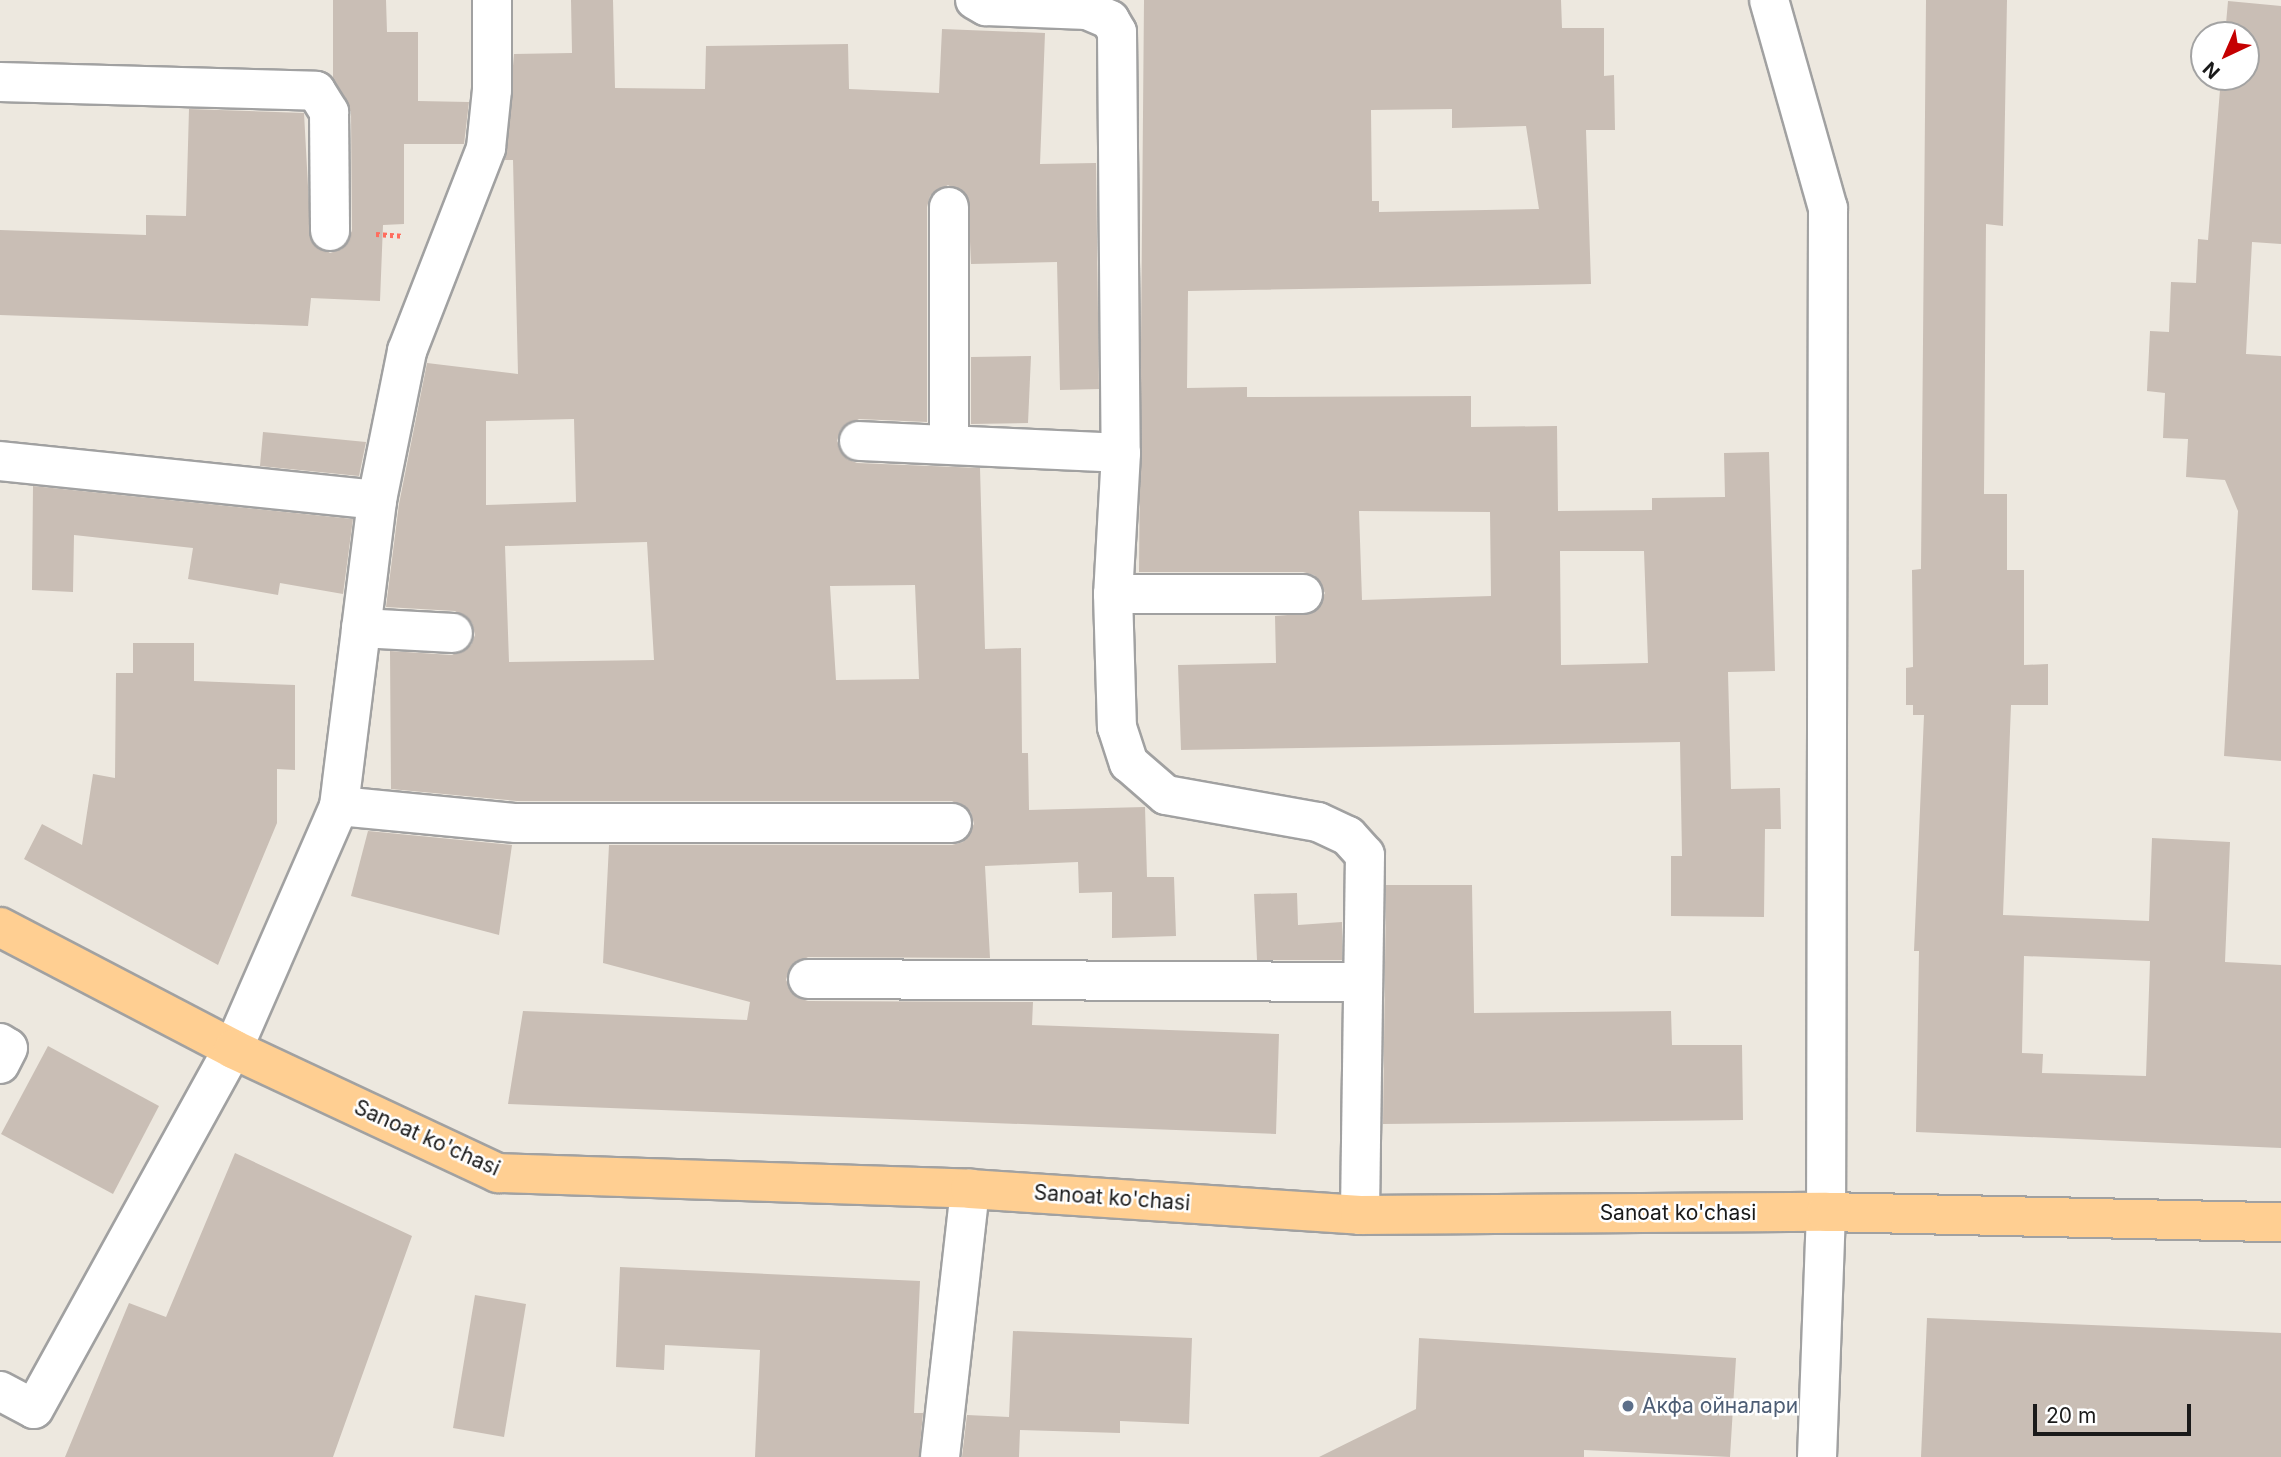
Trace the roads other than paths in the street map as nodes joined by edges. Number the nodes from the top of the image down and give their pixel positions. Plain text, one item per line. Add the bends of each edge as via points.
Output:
1 (492, 0) edge
2 (975, 0) edge
3 (1769, 0) edge
4 (0, 82) edge
5 (950, 207) dead end
6 (330, 231) road end
7 (859, 442) dead end
8 (949, 444) junction
9 (1121, 453) junction
10 (0, 461) edge
11 (377, 500) junction
12 (1114, 594) junction
13 (1303, 594) dead end
14 (361, 628) junction
15 (453, 634) dead end
16 (339, 806) junction
17 (951, 823) dead end
18 (0, 927) edge
19 (808, 979) dead end
20 (1363, 982) junction
21 (0, 1043) edge
22 (233, 1049) junction
23 (0, 1064) edge
24 (970, 1189) junction
25 (1826, 1212) junction
26 (1360, 1215) junction
27 (2281, 1222) edge
28 (0, 1391) edge
29 (1814, 1455) edge
30 (940, 1457) edge

1 - 11 street via 492,90 486,148 407,351
2 - 9 street via 986,6 1087,10 1110,20 1117,32
3 - 25 street via 1828,208
4 - 6 street via 316,91 329,112
5 - 8 street
7 - 8 street
8 - 9 street
9 - 12 street
10 - 11 street
11 - 14 street
12 - 13 street
12 - 20 street via 1117,727 1129,763 1166,795 1318,822 1348,836 1365,855
14 - 15 street
14 - 16 street
16 - 17 street via 516,823
16 - 22 street
18 - 22 main road, Sanoat ko'chasi
19 - 20 street
20 - 26 street
21 - 23 street via 8,1048
22 - 24 main road, Sanoat ko'chasi via 498,1173
22 - 28 street via 34,1409
24 - 26 main road, Sanoat ko'chasi
24 - 30 street
25 - 26 main road, Sanoat ko'chasi
25 - 27 main road, Sanoat ko'chasi
25 - 29 street

